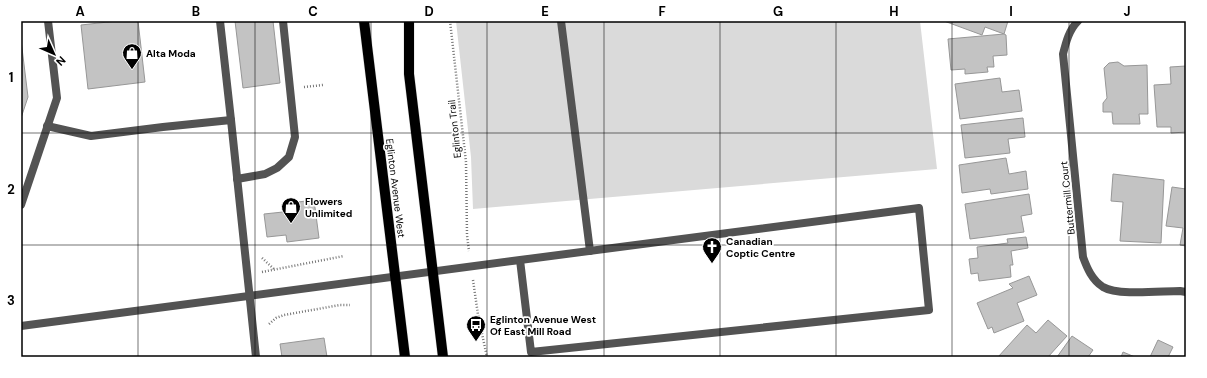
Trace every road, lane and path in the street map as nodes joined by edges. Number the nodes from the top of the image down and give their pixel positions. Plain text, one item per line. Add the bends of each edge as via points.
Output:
1 (48, 21) edge
2 (220, 21) edge
3 (283, 21) edge
4 (364, 21) edge
5 (409, 21) edge
6 (450, 21) edge
7 (561, 21) edge
8 (1078, 21) edge
9 (231, 120) junction
10 (48, 126) junction
11 (237, 179) junction
12 (21, 205) edge
13 (467, 235) dead end
14 (590, 251) junction
15 (344, 256) dead end
16 (520, 260) junction
17 (432, 271) junction
18 (247, 274) junction
19 (395, 276) junction
20 (1186, 292) edge
21 (474, 294) dead end
22 (250, 296) junction
23 (350, 305) dead end
24 (21, 326) edge
25 (266, 327) dead end
26 (256, 357) edge
27 (405, 357) edge
28 (443, 357) edge
29 (487, 357) edge

1 - 10 street via 57,98
2 - 9 street
3 - 11 street via 295,136 289,157 277,168 265,174
4 - 19 main road, Eglinton Avenue West
5 - 17 main road via 409,74
6 - 13 path, Eglinton Trail via 466,162
7 - 14 street
8 - 20 street, Buttermill Court via 1073,26 1063,54 1083,257 1090,273 1103,287 1122,292
9 - 10 street via 91,136
9 - 11 street
10 - 12 street
11 - 18 street
14 - 16 street
14 - 16 street via 919,208 929,310 531,352
15 - 18 path
16 - 17 street
17 - 19 street
17 - 28 main road
18 - 22 street
19 - 22 street
19 - 27 main road, Eglinton Avenue West
21 - 29 path
22 - 24 street
22 - 26 street
23 - 25 path via 284,315

